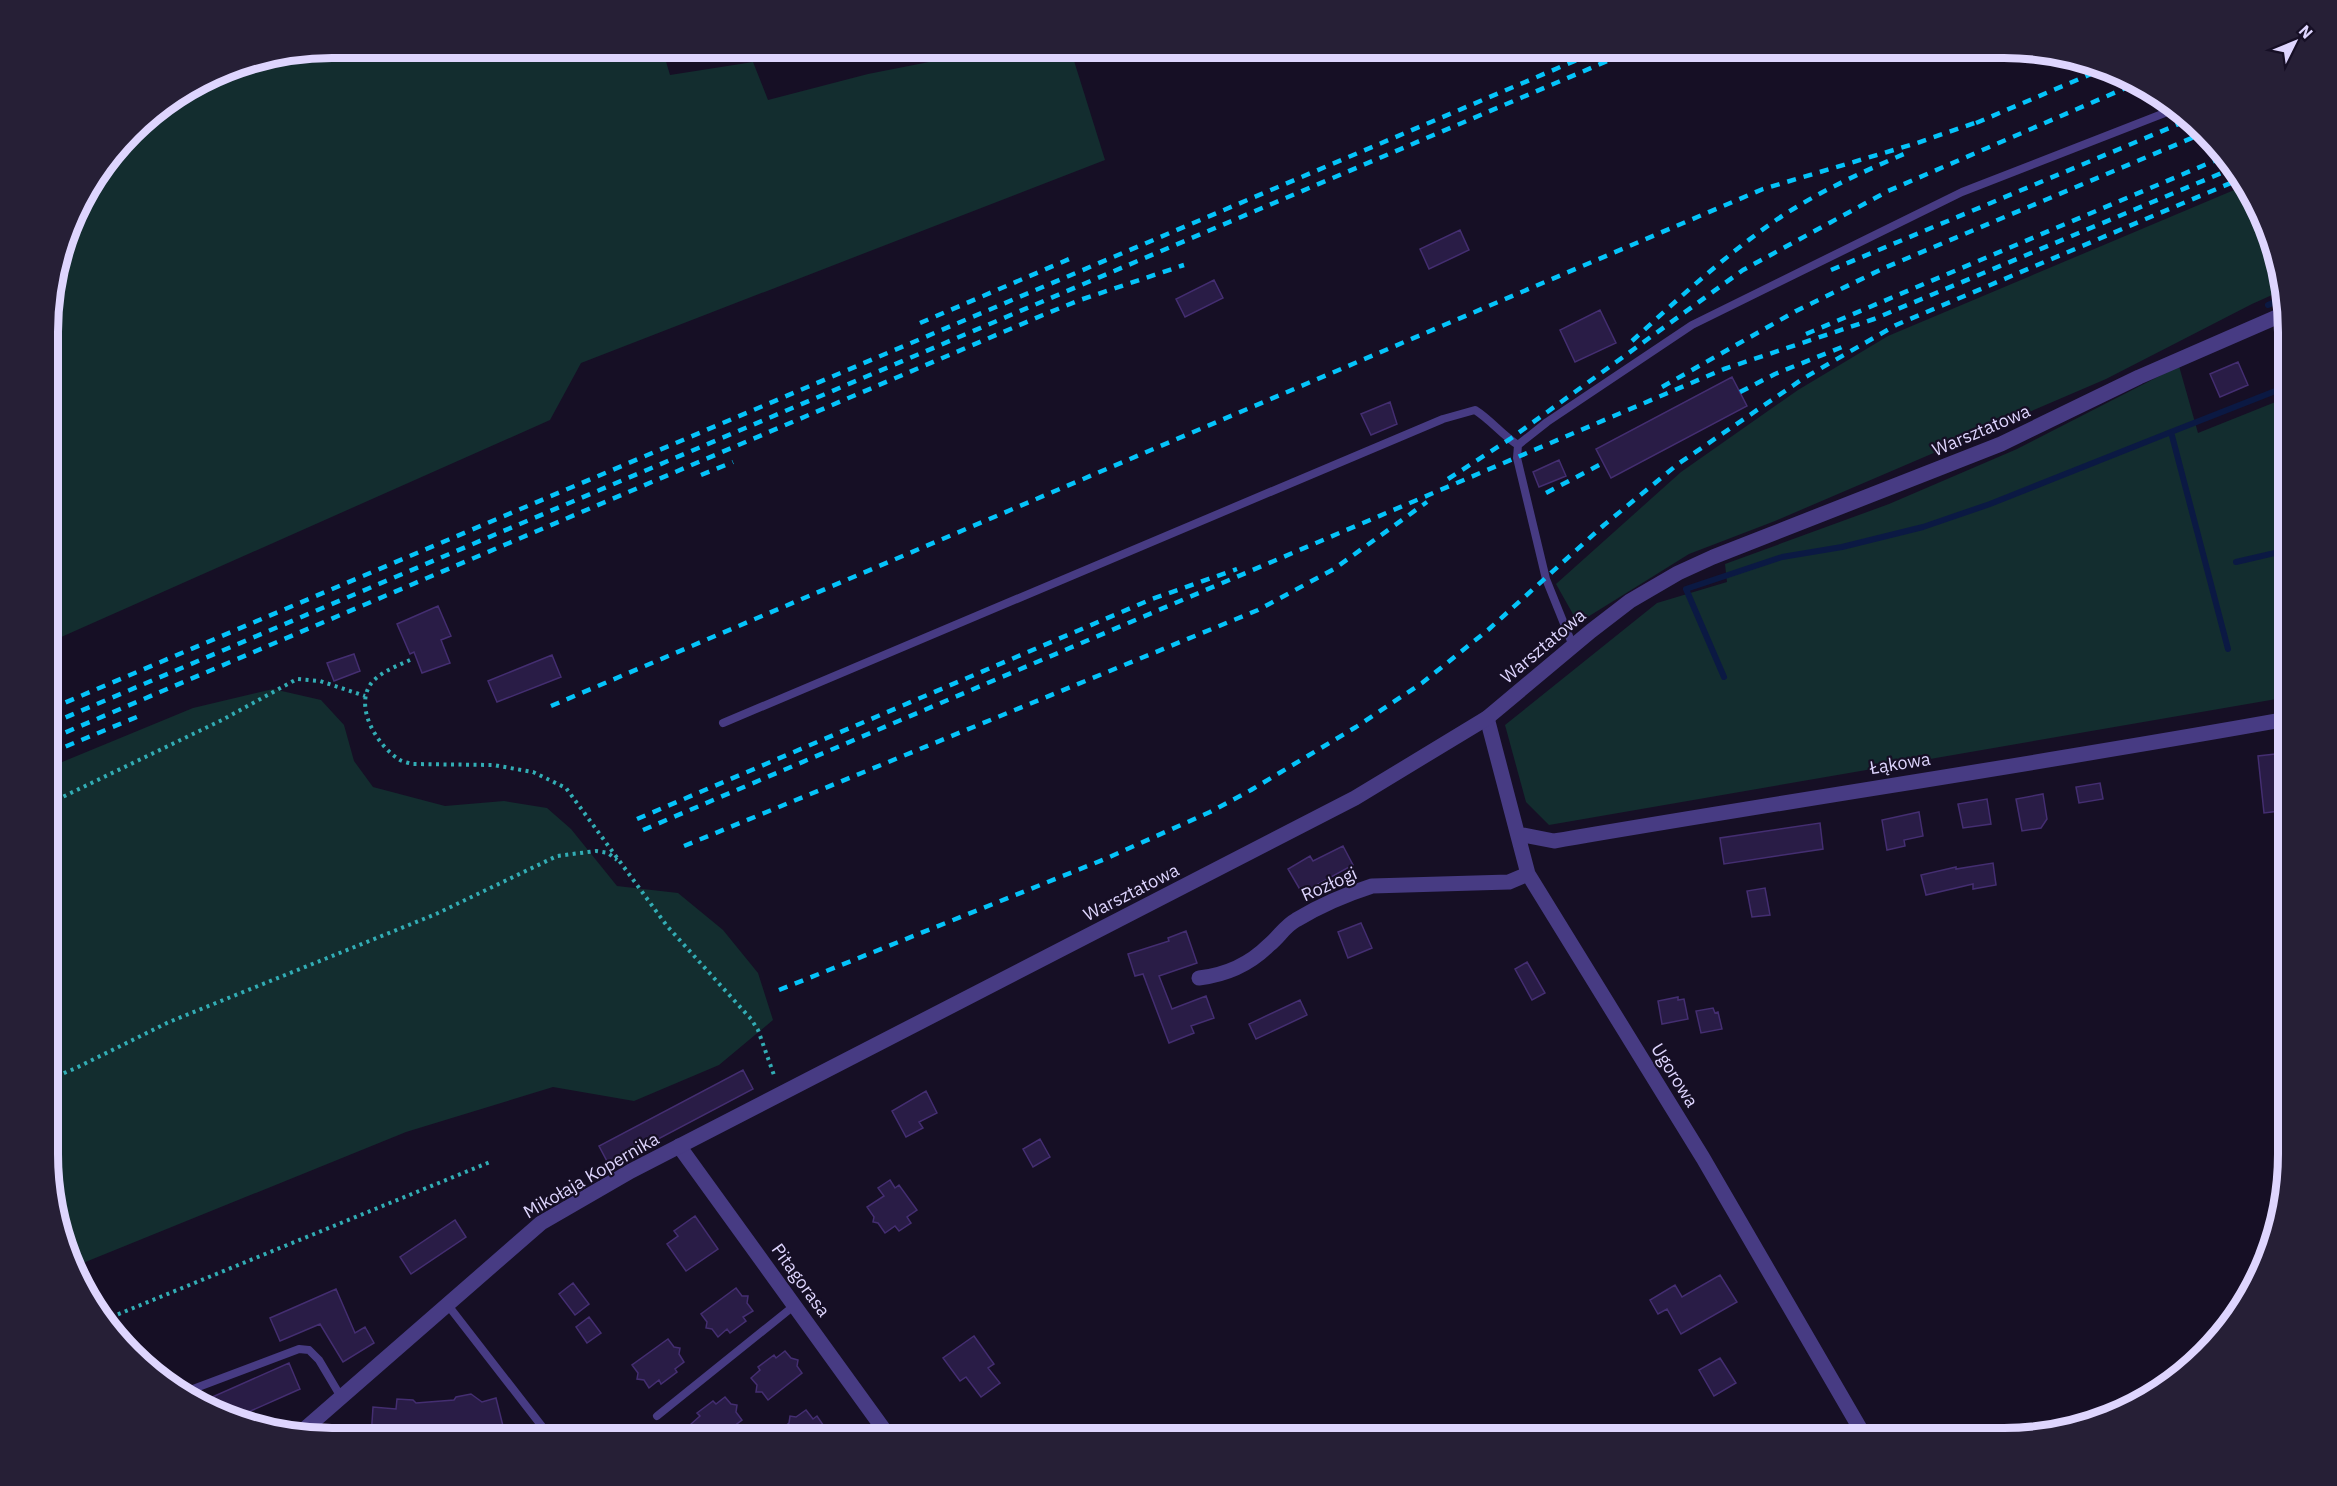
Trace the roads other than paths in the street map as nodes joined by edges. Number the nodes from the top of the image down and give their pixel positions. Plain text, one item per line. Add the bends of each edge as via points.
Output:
1 (2167, 112) edge
2 (2278, 316) edge
3 (1518, 445) junction
4 (1573, 646) junction
5 (1487, 718) junction
6 (2278, 721) edge
7 (723, 723) dead end
8 (1518, 834) junction
9 (1528, 874) junction
10 (1199, 978) dead end
11 (847, 1059) joint
12 (679, 1146) junction
13 (447, 1304) junction
14 (795, 1305) junction
15 (194, 1389) dead end
16 (341, 1397) junction
17 (657, 1416) dead end
18 (308, 1426) edge
19 (543, 1428) edge
20 (883, 1428) edge
21 (1860, 1428) edge

1 - 3 lane via 1962,192 1692,325
2 - 4 street, Warsztatowa via 2139,377 2001,444 1678,573 1630,601
3 - 4 lane via 1517,458 1546,579
3 - 7 lane via 1475,410 1443,419
4 - 5 street, Warsztatowa
5 - 8 street, Ugorowa
5 - 11 street, Warsztatowa via 1355,798
6 - 8 street, Łąkowa via 1554,841
8 - 9 street, Ugorowa
9 - 10 street, Rozłogi via 1509,882 1372,886 1355,891 1297,919 1267,947 1230,971
9 - 21 street, Ugorowa via 1703,1158
11 - 12 street, Mikołaja Kopernika
12 - 13 street, Mikołaja Kopernika via 541,1223
12 - 14 street, Pitagorasa
13 - 16 street, Mikołaja Kopernika
13 - 19 lane
14 - 17 lane
14 - 20 street, Pitagorasa
15 - 16 lane via 299,1349 309,1350 320,1360
16 - 18 street, Mikołaja Kopernika

